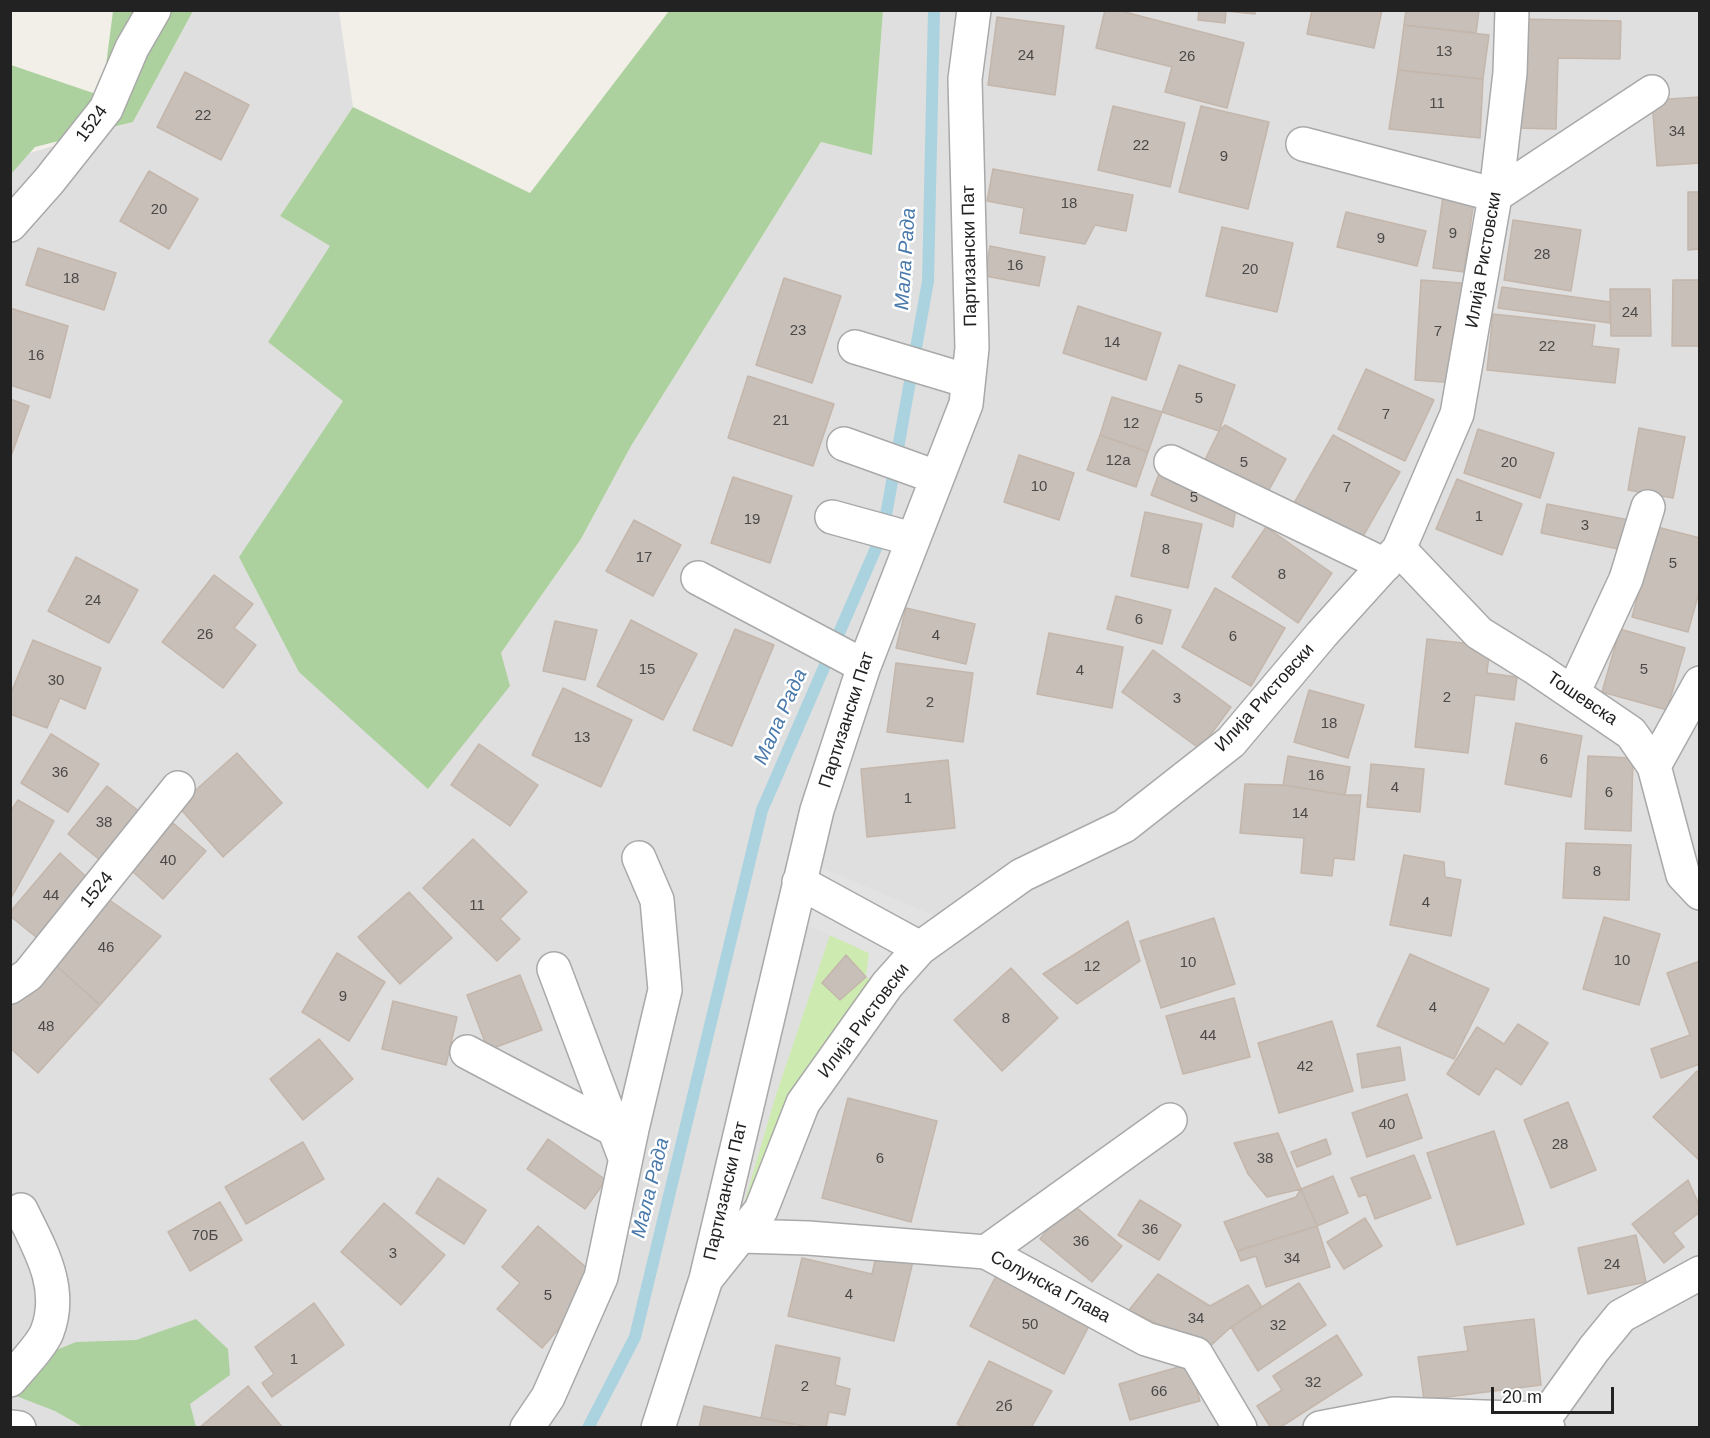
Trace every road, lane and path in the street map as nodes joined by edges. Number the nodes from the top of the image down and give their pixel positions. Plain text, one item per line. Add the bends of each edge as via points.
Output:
1 (154, 10) edge
2 (974, 10) edge
3 (1512, 10) edge
4 (1652, 92) dead end
5 (1303, 144) dead end
6 (1496, 195) junction
7 (10, 225) edge
8 (855, 347) dead end
9 (968, 381) junction
10 (844, 444) dead end
11 (1171, 462) dead end
12 (924, 473) junction
13 (1648, 507) dead end
14 (832, 517) dead end
15 (905, 538) junction
16 (1392, 557) junction
17 (698, 578) dead end
18 (855, 662) junction
19 (1700, 683) edge
20 (1573, 693) junction
21 (1654, 766) junction
22 (178, 788) dead end
23 (639, 858) dead end
24 (799, 882) junction
25 (1700, 893) edge
26 (920, 948) junction
27 (554, 969) dead end
28 (10, 987) edge
29 (466, 1053) dead end
30 (1170, 1120) dead end
31 (620, 1144) junction
32 (21, 1210) dead end
33 (741, 1236) junction
34 (986, 1252) junction
35 (1700, 1273) edge
36 (706, 1279) junction
37 (10, 1380) edge
38 (1546, 1423) edge
39 (10, 1427) edge
40 (19, 1428) edge
41 (527, 1428) edge
42 (658, 1428) edge
43 (1240, 1428) edge
44 (1320, 1428) edge

1 - 7 street, 1524 via 132,48 106,109
2 - 9 street, Партизански Пат via 965,79 972,348
3 - 6 street, Илија Ристовски via 1510,74
4 - 6 street
5 - 6 street
6 - 16 street, Илија Ристовски via 1457,414
8 - 9 street
9 - 12 street, Партизански Пат via 966,404
10 - 12 street
11 - 16 street
12 - 15 street, Партизански Пат
13 - 20 street via 1626,579
14 - 15 street
15 - 18 street, Партизански Пат
16 - 20 street, Тошевска via 1479,633
16 - 26 street, Илија Ристовски via 1231,742 1124,826 1022,875
17 - 18 street
18 - 24 street, Партизански Пат
19 - 21 street
20 - 21 street, Тошевска via 1631,733
21 - 25 street, Тошевска via 1683,875
22 - 28 street, 1524 via 28,975
23 - 31 street via 657,900 665,990
24 - 26 street
24 - 36 street, Партизански Пат
26 - 33 street, Илија Ристовски via 887,985 803,1103 761,1210
27 - 31 street
29 - 31 street
30 - 34 street
31 - 41 street via 602,1277 548,1397
32 - 37 street via 48,1266 54,1299 46,1333
33 - 34 street, Солунска Глава
33 - 36 street, Илија Ристовски
34 - 43 street, Солунска Глава via 1146,1340 1196,1354
35 - 38 street via 1621,1316 1594,1349
36 - 42 street, Партизански Пат
38 - 44 street via 1394,1413
39 - 40 street

